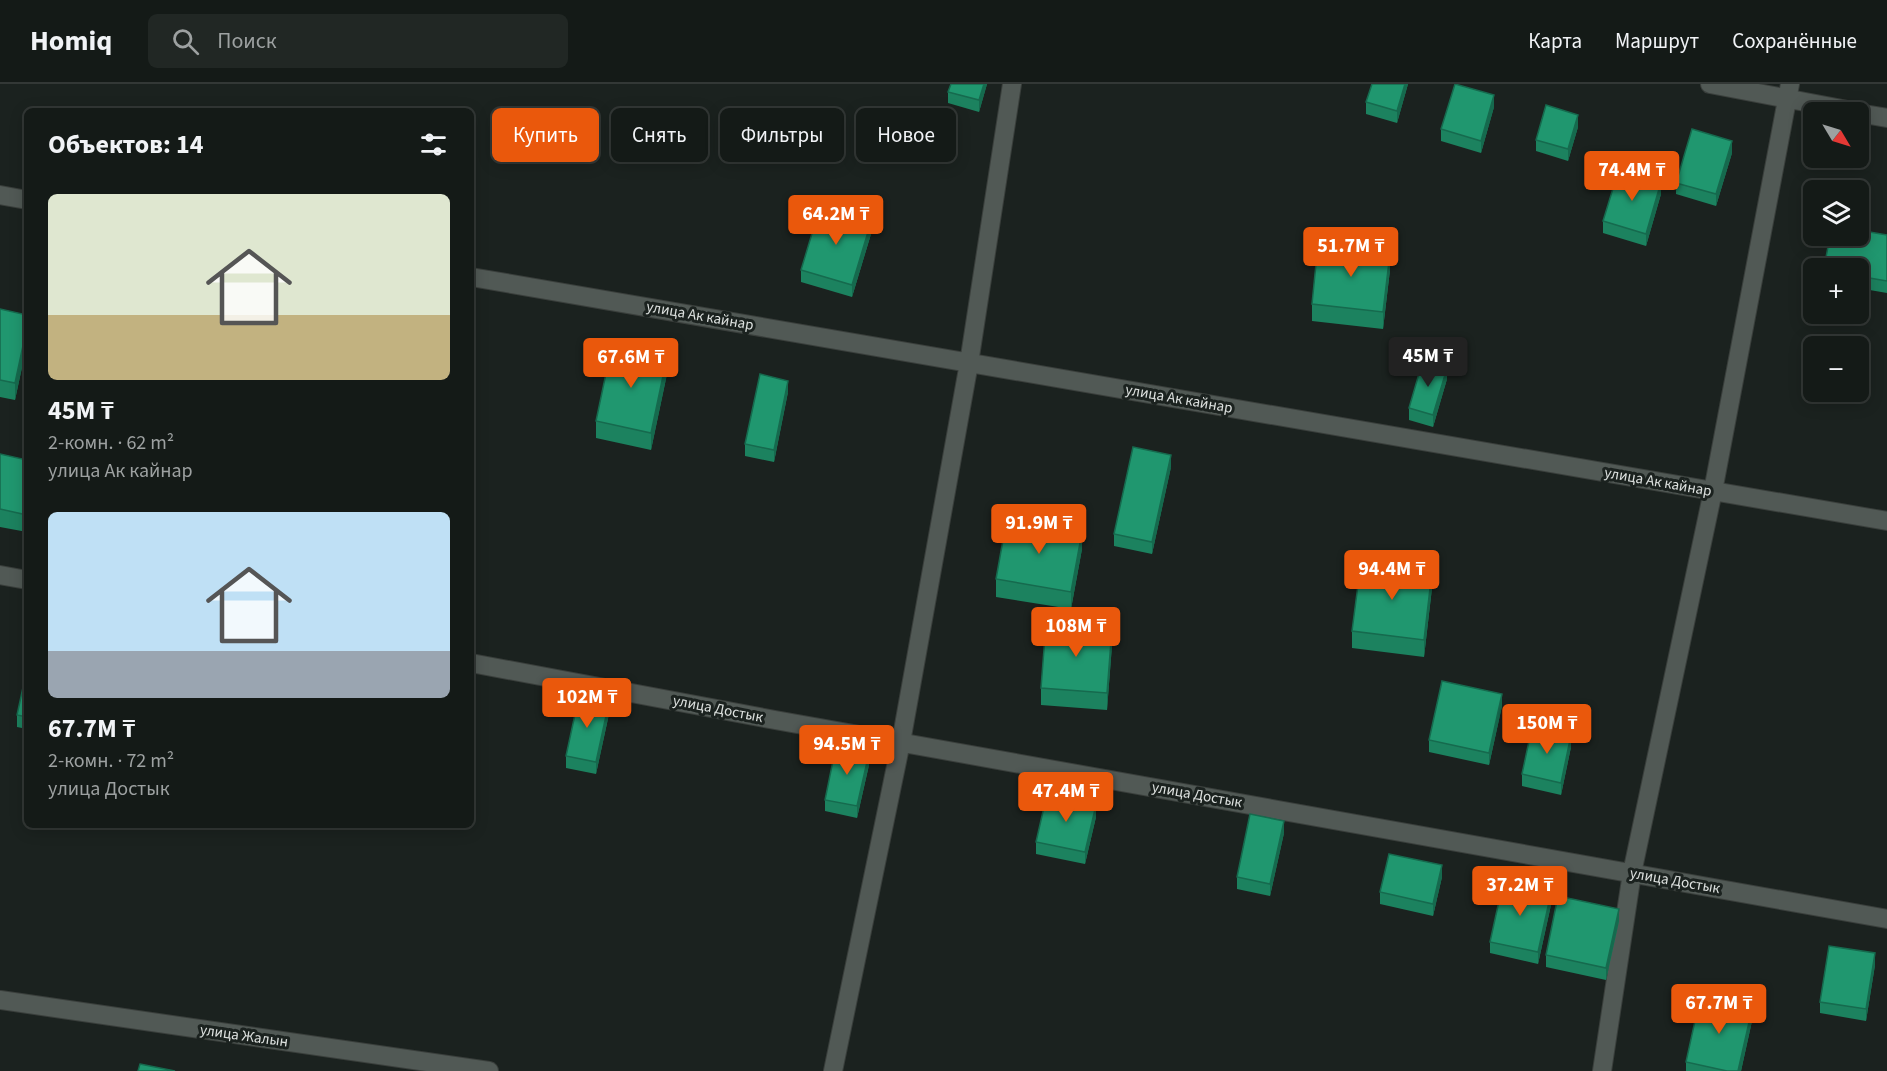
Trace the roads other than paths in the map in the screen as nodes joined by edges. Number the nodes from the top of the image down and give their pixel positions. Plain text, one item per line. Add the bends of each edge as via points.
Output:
1 (1012, 84) edge
2 (1710, 84) edge
3 (1789, 91) edge
4 (1825, 102) edge
5 (1869, 114) edge
6 (1887, 118) edge
7 (0, 195) edge
8 (24, 199) edge
9 (474, 278) edge
10 (969, 363) junction
11 (1713, 491) junction
12 (1887, 521) edge
13 (0, 575) edge
14 (24, 579) edge
15 (474, 664) edge
16 (901, 742) junction
17 (1632, 873) junction
18 (1887, 919) edge
19 (0, 1000) edge
20 (489, 1071) edge
21 (833, 1071) edge
22 (1602, 1071) edge

1 - 10 street
2 - 3 street
3 - 4 street
3 - 11 street
5 - 6 street
7 - 8 street
9 - 10 street, улица Ак кайнар
10 - 11 street, улица Ак кайнар
10 - 16 street
11 - 12 street, улица Ак кайнар
11 - 17 street
13 - 14 street
15 - 16 street, улица Достык
16 - 17 street, улица Достык
16 - 21 street
17 - 18 street, улица Достык
17 - 22 street
19 - 20 street, улица Жалын

